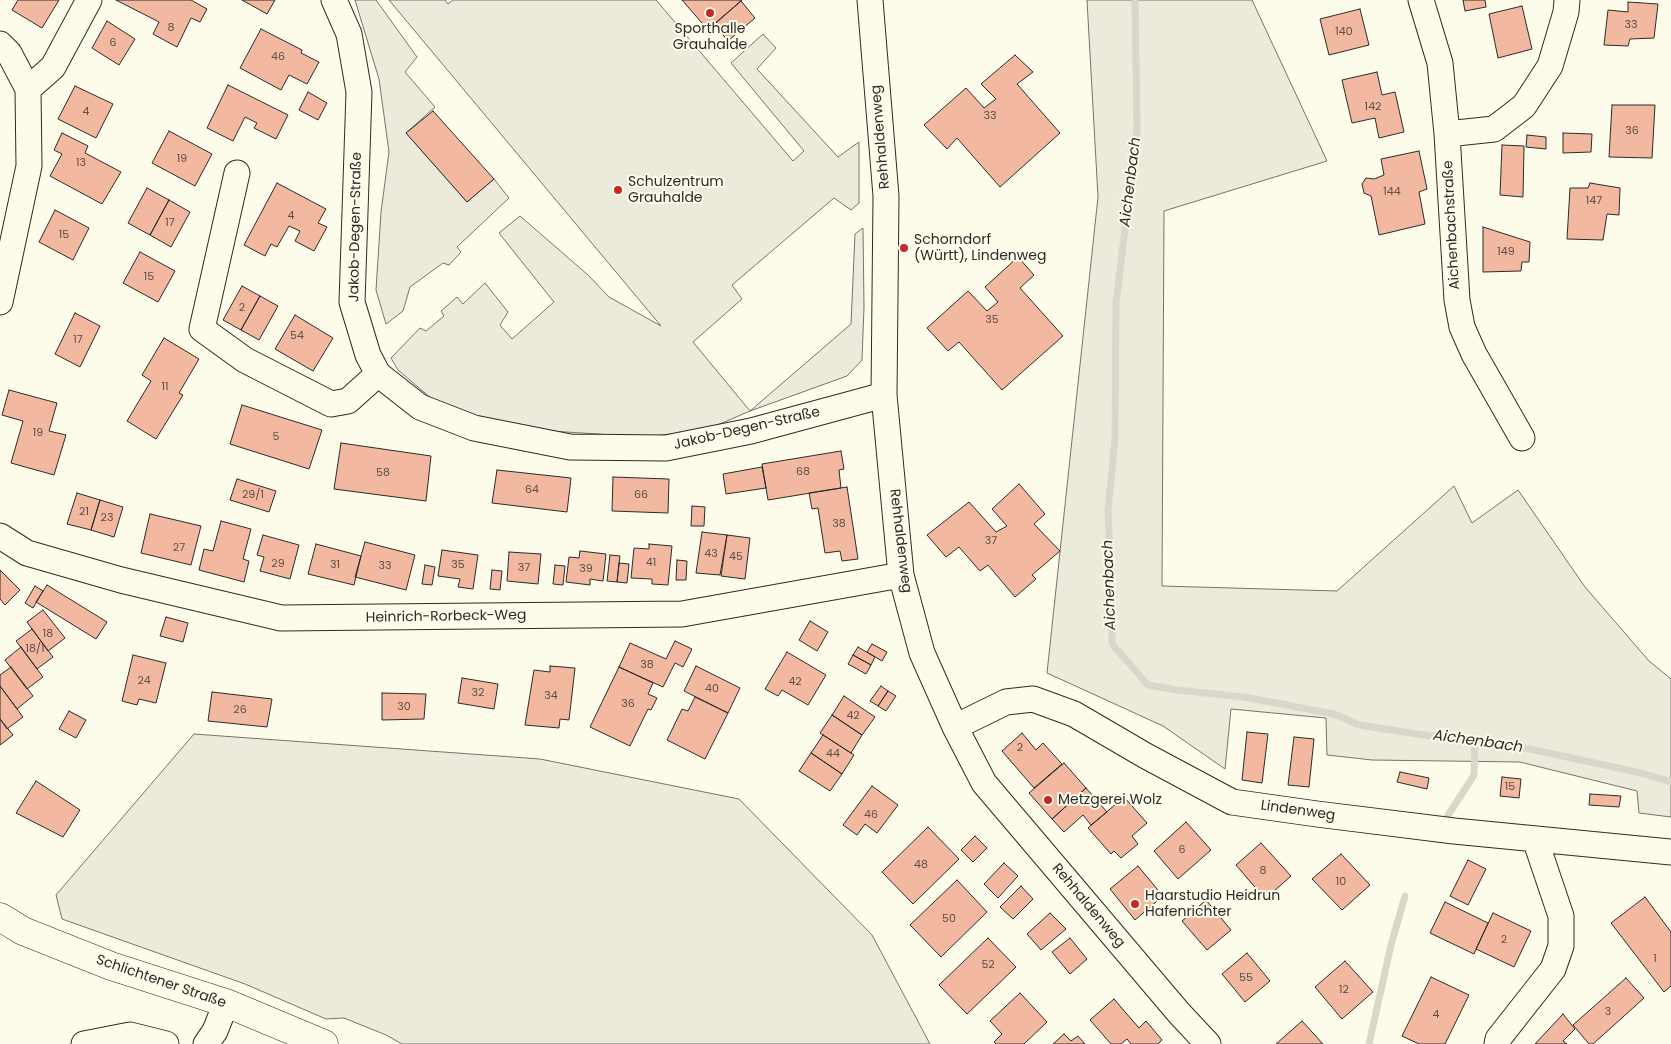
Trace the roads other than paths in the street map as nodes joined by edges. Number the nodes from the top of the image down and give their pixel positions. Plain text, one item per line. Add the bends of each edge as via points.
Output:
1 (88, 0) edge
2 (334, 0) edge
3 (870, 0) edge
4 (1421, 0) edge
5 (1567, 0) edge
6 (0, 44) edge
7 (28, 88) junction
8 (1447, 134) junction
9 (237, 172) dead end
10 (6, 243) edge
11 (0, 302) edge
12 (378, 374) junction
13 (884, 396) junction
14 (1522, 438) dead end
15 (0, 536) edge
16 (902, 575) junction
17 (955, 727) junction
18 (1534, 839) junction
19 (1671, 852) edge
20 (0, 917) edge
21 (226, 1004) junction
22 (84, 1044) edge
23 (166, 1044) edge
24 (206, 1044) edge
25 (324, 1044) edge
26 (1208, 1044) edge
27 (1497, 1044) edge

1 - 7 street via 53,67
2 - 12 street, Jakob-Degen-Straße via 349,34 359,92 352,302 368,355
3 - 13 street, Rehhaldenweg via 886,196
4 - 8 street, Aichenbachstraße via 1440,63
5 - 8 street via 1550,66 1524,106 1494,129
6 - 7 street via 9,53
7 - 10 street via 30,166
8 - 14 street, Aichenbachstraße via 1454,266 1462,327
9 - 12 street via 202,329 245,360 331,404 348,401
10 - 11 street
12 - 13 street, Jakob-Degen-Straße via 420,407 474,428 570,446 666,448 751,431
13 - 16 street, Rehhaldenweg
15 - 16 street, Heinrich-Rorbeck-Weg via 27,553 121,580 281,618 682,614
16 - 17 street, Rehhaldenweg via 922,653
17 - 18 street, Lindenweg via 1006,702 1033,699 1074,714 1232,802
17 - 26 street, Rehhaldenweg via 984,783
18 - 19 street, Lindenweg
18 - 27 street via 1561,916 1561,946 1553,969
20 - 21 main road, Schlichtener Straße via 23,931 111,966
21 - 24 street
21 - 25 main road, Schlichtener Straße
22 - 23 street via 130,1035

